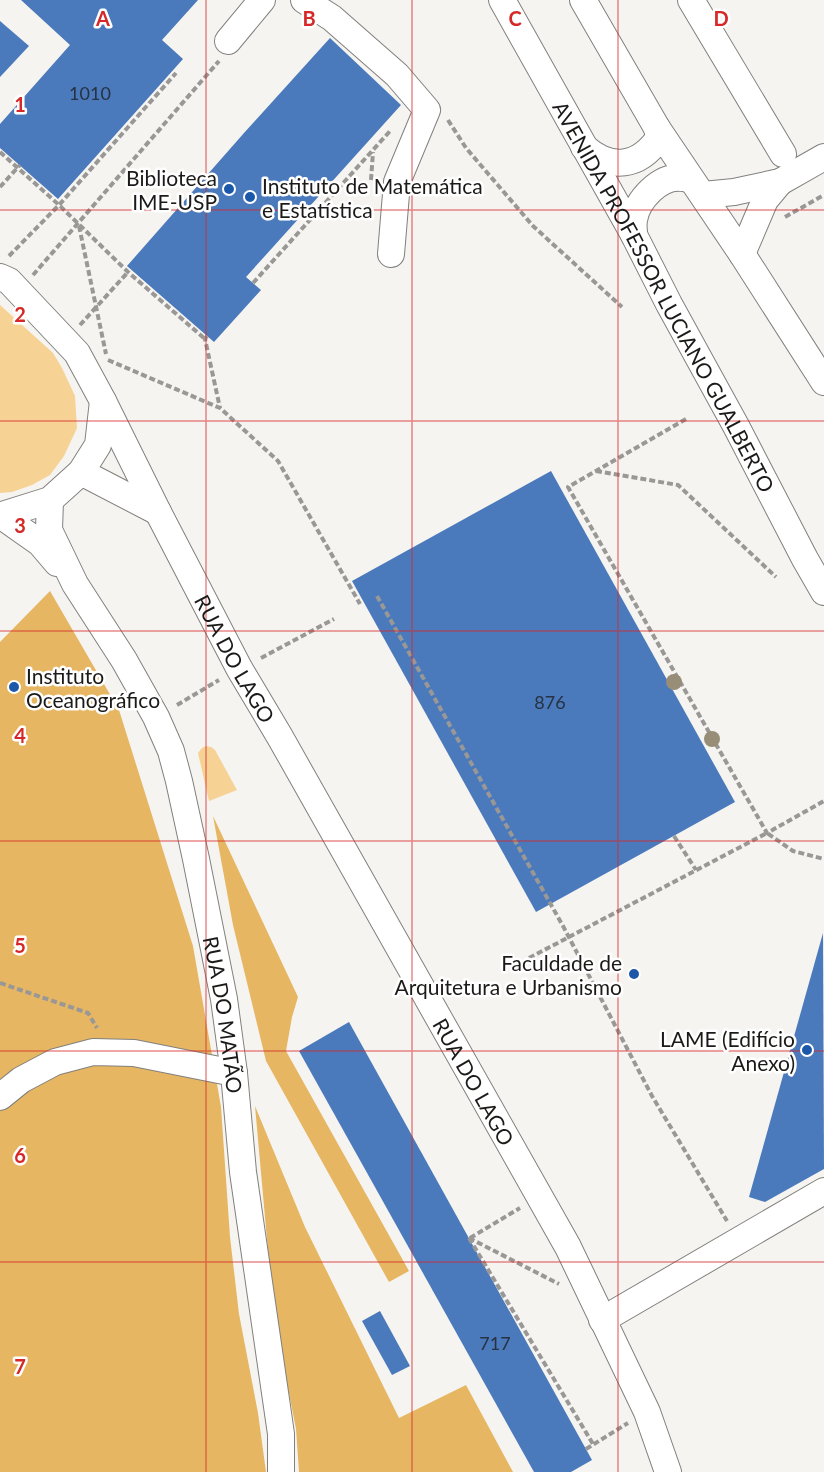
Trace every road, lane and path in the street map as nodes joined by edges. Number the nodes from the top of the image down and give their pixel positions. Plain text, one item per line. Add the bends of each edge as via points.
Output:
1 (262, 0) edge
2 (304, 0) edge
3 (502, 0) edge
4 (583, 0) edge
5 (691, 0) edge
6 (227, 47) joint
7 (176, 73) dead end
8 (418, 100) junction
9 (447, 119) dead end
10 (657, 128) junction
11 (584, 147) junction
12 (0, 152) edge
13 (783, 154) dead end
14 (824, 157) edge
15 (19, 167) junction
16 (780, 182) junction
17 (0, 187) edge
18 (697, 188) junction
19 (824, 195) edge
20 (59, 205) junction
21 (778, 221) dead end
22 (78, 224) junction
23 (634, 235) junction
24 (391, 254) dead end
25 (742, 254) junction
26 (128, 272) junction
27 (7, 276) edge
28 (253, 283) dead end
29 (622, 307) dead end
30 (96, 308) junction
31 (66, 342) junction
32 (824, 382) edge
33 (103, 401) junction
34 (220, 408) junction
35 (686, 419) dead end
36 (595, 471) junction
37 (81, 472) junction
38 (50, 500) junction
39 (158, 512) junction
40 (1, 515) edge
41 (776, 577) dead end
42 (75, 584) junction
43 (824, 592) edge
44 (377, 596) dead end
45 (360, 604) dead end
46 (824, 801) edge
47 (767, 833) junction
48 (674, 836) dead end
49 (824, 858) edge
50 (696, 870) junction
51 (568, 937) junction
52 (530, 958) dead end
53 (0, 983) edge
54 (113, 1053) junction
55 (234, 1073) junction
56 (0, 1096) edge
57 (824, 1191) edge
58 (539, 1197) junction
59 (731, 1229) dead end
60 (469, 1238) junction
61 (561, 1285) dead end
62 (602, 1320) junction
63 (647, 1412) junction
64 (593, 1444) junction
65 (586, 1449) dead end
66 (281, 1472) edge
67 (668, 1472) edge

1 - 6 street
2 - 8 street via 332,18 397,75
3 - 11 street, AVENIDA PROFESSOR LUCIANO GUALBERTO
4 - 10 street
5 - 13 street
6 - 22 path
7 - 20 path
8 - 24 street via 427,110 397,182
8 - 28 path
9 - 29 path via 466,148 533,226
10 - 11 street via 659,138 652,148 630,162 605,161
10 - 18 street
11 - 23 street, AVENIDA PROFESSOR LUCIANO GUALBERTO
12 - 15 path
14 - 16 street
15 - 17 path
15 - 20 path
16 - 18 street via 734,192
16 - 25 street via 765,200
18 - 23 street via 680,177 650,190 634,219
18 - 25 street
19 - 21 path
20 - 22 path
20 - 27 path
22 - 26 path
22 - 27 path
22 - 30 path
23 - 43 street, AVENIDA PROFESSOR LUCIANO GUALBERTO
25 - 32 street
26 - 30 path
26 - 34 path via 206,337
27 - 31 street, RUA DO LAGO
30 - 31 path
30 - 34 path via 107,360
31 - 33 street, RUA DO LAGO via 77,353
33 - 37 street via 98,445
33 - 39 street, RUA DO LAGO
34 - 45 path via 278,461
35 - 36 path
36 - 41 path via 678,485
36 - 47 path via 568,487
37 - 38 street
37 - 39 street
38 - 40 street
38 - 42 street, RUA DO MATÃO via 49,530
39 - 58 street, RUA DO LAGO via 239,668
40 - 42 street, RUA DO MATÃO via 40,543
42 - 55 street, RUA DO MATÃO via 124,660 171,751 224,999
44 - 51 path
46 - 47 path
47 - 49 path via 793,851
47 - 50 path
48 - 50 path
50 - 51 path
51 - 52 path
51 - 59 path via 652,1096
53 - 54 path via 88,1013
54 - 55 street via 134,1053
54 - 56 street via 93,1053 55,1062
55 - 66 street, RUA DO MATÃO via 243,1172 281,1434
57 - 62 street
58 - 60 path
58 - 62 street, RUA DO LAGO via 568,1247
60 - 61 path
60 - 64 path
62 - 63 street, RUA DO LAGO
63 - 64 path
63 - 67 street, RUA DO LAGO
64 - 65 path

